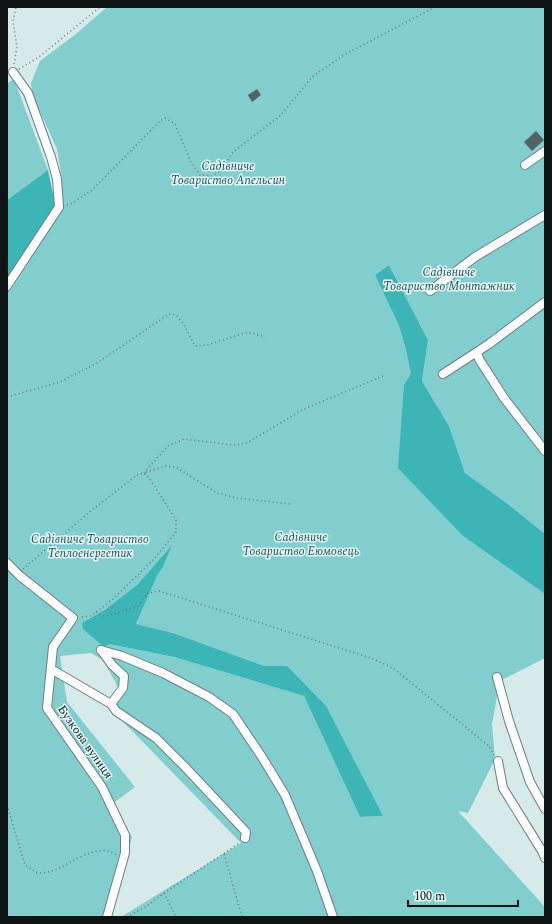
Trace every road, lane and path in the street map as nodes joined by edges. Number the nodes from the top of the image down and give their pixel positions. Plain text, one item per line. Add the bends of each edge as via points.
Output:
1 (16, 7) edge
2 (100, 7) edge
3 (435, 7) edge
4 (13, 72) junction
5 (545, 151) edge
6 (525, 165) dead end
7 (59, 207) junction
8 (545, 215) edge
9 (7, 286) edge
10 (430, 291) dead end
11 (545, 302) edge
12 (265, 337) dead end
13 (477, 352) junction
14 (443, 374) dead end
15 (383, 376) dead end
16 (7, 398) edge
17 (545, 451) edge
18 (144, 473) junction
19 (290, 504) dead end
20 (7, 563) edge
21 (18, 573) junction
22 (96, 612) junction
23 (73, 618) junction
24 (51, 669) junction
25 (497, 677) dead end
26 (111, 704) junction
27 (498, 761) joint
28 (7, 805) edge
29 (545, 809) edge
30 (245, 838) joint
31 (224, 854) junction
32 (545, 858) edge
33 (123, 860) junction
34 (164, 893) junction
35 (107, 917) edge
36 (127, 917) edge
37 (176, 917) edge
38 (242, 917) edge
39 (333, 917) edge

1 - 4 path via 13,22 17,47
2 - 4 path via 39,58
3 - 7 path via 344,55 312,77 281,115 233,152 222,170 212,176 200,175 191,162 175,124 165,118 93,189 73,204
4 - 7 street via 28,93 51,157 57,179
5 - 6 street
7 - 9 street
8 - 10 street via 475,257
11 - 13 street
12 - 16 path via 248,332 207,345 195,346 183,323 176,315 169,314 97,362 60,382
13 - 14 street
13 - 17 street via 504,398
15 - 18 path via 302,410 247,443 234,445 184,439 168,446
18 - 19 path via 166,466 176,467 217,493
18 - 21 path via 137,475 92,510
18 - 22 path via 176,520 176,532 154,559
20 - 21 street
21 - 23 street
22 - 23 path via 91,616
22 - 27 path via 102,616 118,612 138,605 148,593 159,591 371,658 393,668 435,702 489,746
23 - 24 street, Бузкова вулиця via 53,648
24 - 26 street
24 - 33 street, Бузкова вулиця via 46,708 102,787 125,835
25 - 29 street via 530,782
26 - 30 street via 116,711 156,738 186,768 246,832
26 - 39 street via 123,688 124,676 101,650 163,673 209,697 233,714 285,794
27 - 32 street via 503,788
28 - 33 path via 26,865 38,873 52,871 93,852 112,851
30 - 31 path
31 - 34 path
31 - 38 path
33 - 35 street, Бузкова вулиця
34 - 36 path via 148,906
34 - 37 path

